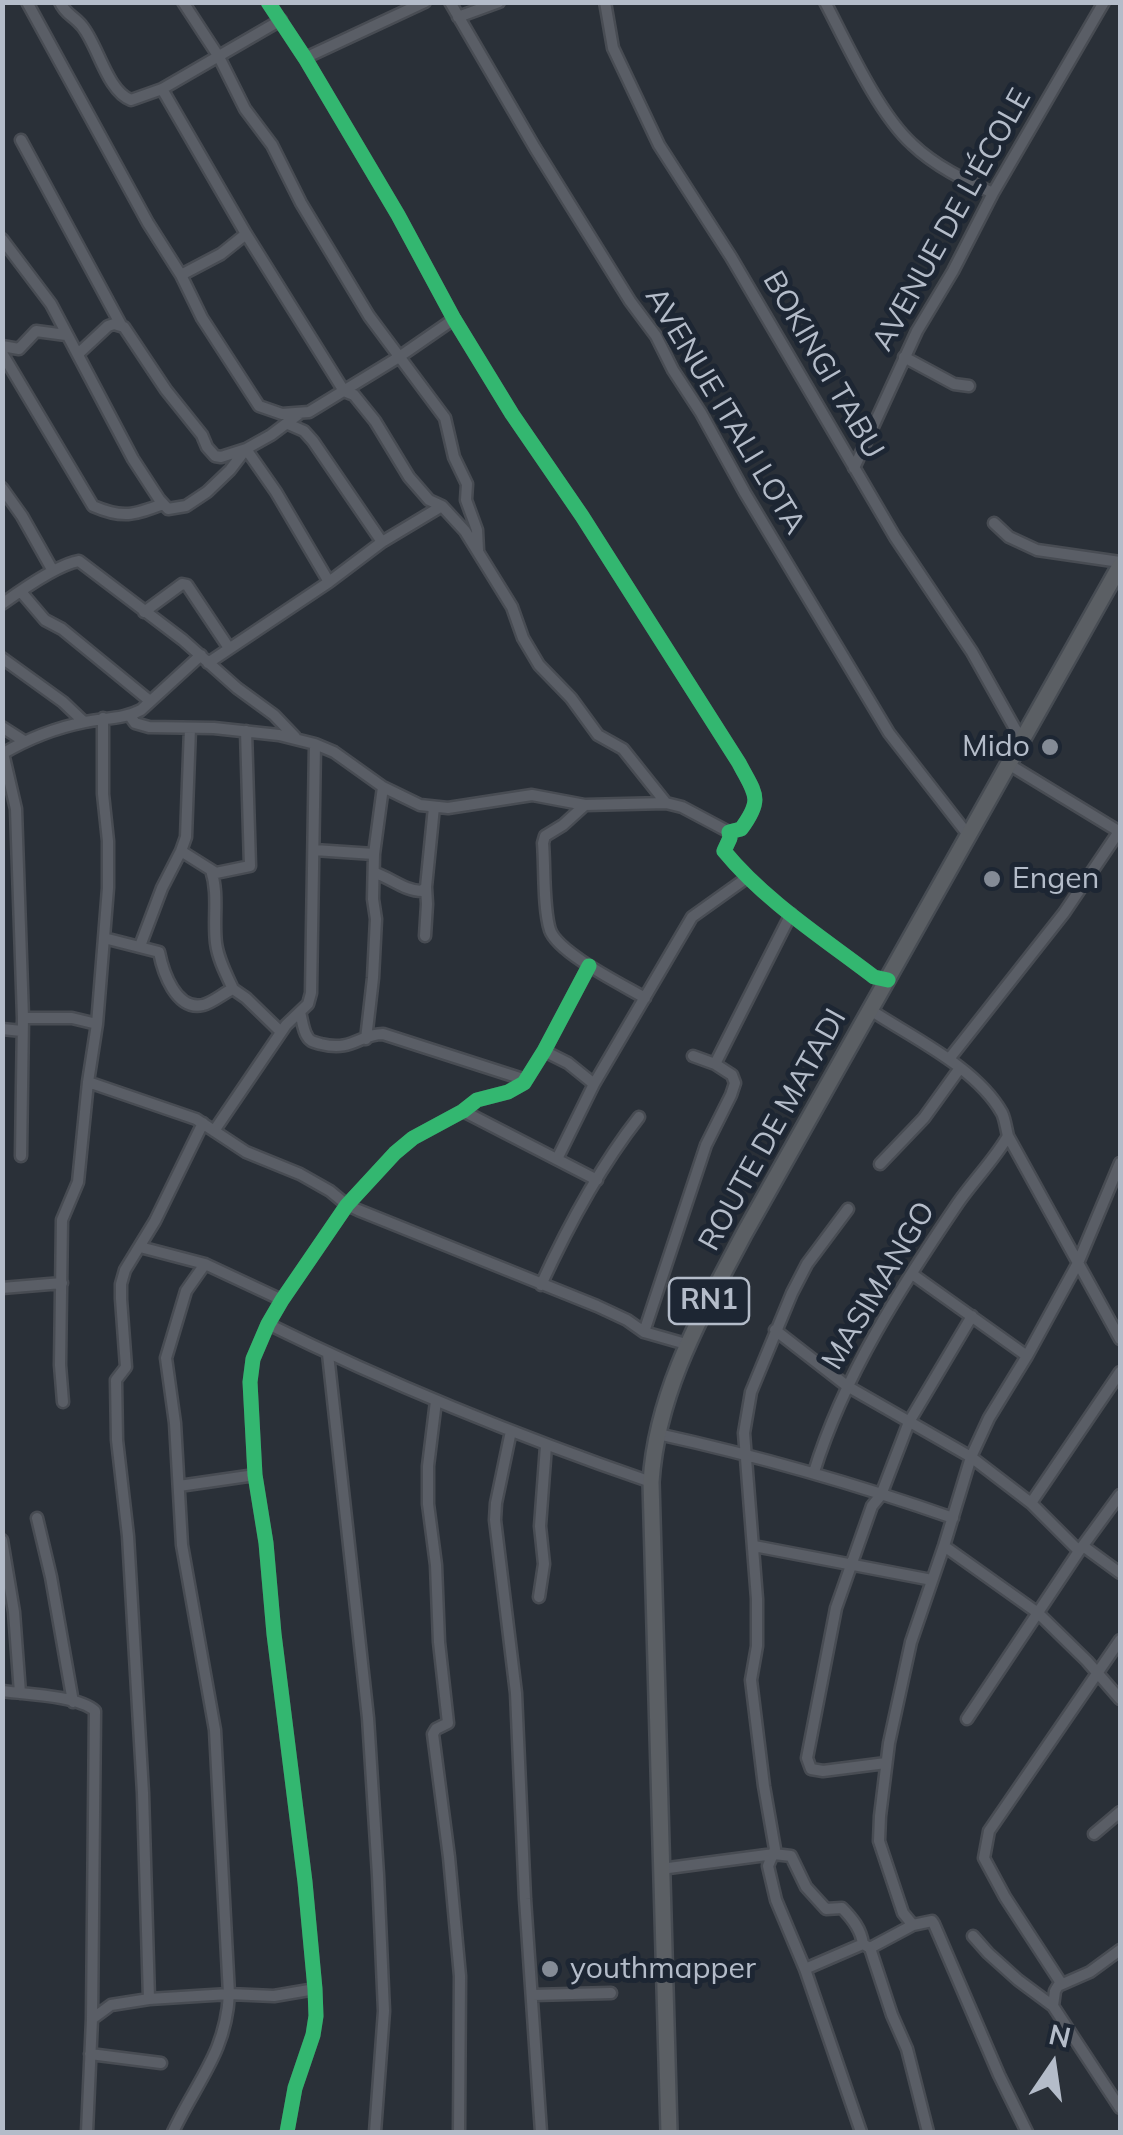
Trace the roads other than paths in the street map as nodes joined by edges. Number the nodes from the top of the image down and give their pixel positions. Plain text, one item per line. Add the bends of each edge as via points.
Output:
1 (27, 2) edge
2 (60, 2) edge
3 (183, 2) edge
4 (268, 2) edge
5 (425, 2) edge
6 (450, 2) edge
7 (499, 2) edge
8 (605, 2) edge
9 (825, 2) edge
10 (1104, 2) edge
11 (458, 17) junction
12 (281, 20) junction
13 (220, 57) junction
14 (305, 58) junction
15 (162, 88) junction
16 (20, 140) dead end
17 (993, 193) junction
18 (246, 234) junction
19 (2, 239) edge
20 (181, 275) junction
21 (454, 320) junction
22 (121, 326) junction
23 (66, 335) junction
24 (2, 350) edge
25 (78, 354) junction
26 (399, 357) junction
27 (904, 358) junction
28 (970, 386) dead end
29 (344, 390) junction
30 (299, 414) junction
31 (288, 424) junction
32 (866, 438) junction
33 (839, 442) junction
34 (246, 449) junction
35 (854, 468) junction
36 (2, 488) edge
37 (163, 504) junction
38 (442, 506) junction
39 (994, 522) dead end
40 (382, 542) junction
41 (478, 551) junction
42 (1120, 564) edge
43 (53, 571) junction
44 (330, 582) junction
45 (22, 593) junction
46 (2, 604) edge
47 (144, 612) junction
48 (229, 648) junction
49 (2, 658) edge
50 (204, 659) junction
51 (150, 701) junction
52 (130, 716) junction
53 (103, 718) junction
54 (84, 722) junction
55 (2, 727) edge
56 (190, 728) junction
57 (246, 731) junction
58 (296, 738) junction
59 (24, 741) junction
60 (1022, 741) junction
61 (316, 744) junction
62 (3, 754) edge
63 (1010, 764) junction
64 (382, 787) junction
65 (666, 803) junction
66 (585, 805) junction
67 (434, 807) junction
68 (1120, 831) edge
69 (729, 832) junction
70 (969, 836) junction
71 (314, 850) junction
72 (182, 851) junction
73 (374, 854) junction
74 (211, 870) junction
75 (374, 873) junction
76 (748, 877) junction
77 (426, 887) junction
78 (792, 914) junction
79 (425, 936) dead end
80 (104, 938) junction
81 (140, 946) junction
82 (588, 966) junction
83 (888, 980) junction
84 (233, 989) junction
85 (645, 998) junction
86 (872, 1010) junction
87 (300, 1012) junction
88 (22, 1018) junction
89 (97, 1024) junction
90 (2, 1029) edge
91 (22, 1031) junction
92 (280, 1032) junction
93 (366, 1038) junction
94 (544, 1051) junction
95 (693, 1056) dead end
96 (949, 1060) junction
97 (715, 1064) junction
98 (960, 1068) junction
99 (526, 1080) junction
100 (88, 1082) junction
101 (594, 1084) junction
102 (463, 1110) junction
103 (639, 1117) dead end
104 (204, 1124) junction
105 (214, 1131) junction
106 (1008, 1136) junction
107 (21, 1156) dead end
108 (557, 1159) junction
109 (1120, 1163) edge
110 (880, 1164) dead end
111 (597, 1180) junction
112 (348, 1206) junction
113 (848, 1208) dead end
114 (140, 1247) junction
115 (1078, 1263) junction
116 (204, 1264) junction
117 (912, 1274) junction
118 (62, 1283) junction
119 (542, 1286) junction
120 (2, 1288) edge
121 (282, 1300) junction
122 (972, 1316) junction
123 (268, 1324) junction
124 (776, 1330) junction
125 (644, 1332) junction
126 (1120, 1340) edge
127 (686, 1344) junction
128 (328, 1354) junction
129 (1027, 1356) junction
130 (1120, 1372) edge
131 (847, 1386) junction
132 (436, 1400) junction
133 (63, 1402) dead end
134 (908, 1422) junction
135 (511, 1432) junction
136 (658, 1434) junction
137 (546, 1446) junction
138 (744, 1453) junction
139 (971, 1457) junction
140 (814, 1472) junction
141 (255, 1475) junction
142 (651, 1482) junction
143 (179, 1486) junction
144 (881, 1495) junction
145 (1120, 1495) edge
146 (1031, 1503) junction
147 (37, 1518) dead end
148 (952, 1518) junction
149 (2, 1540) edge
150 (754, 1546) junction
151 (944, 1546) junction
152 (1081, 1549) junction
153 (852, 1564) junction
154 (1120, 1574) edge
155 (932, 1580) junction
156 (540, 1598) dead end
157 (1038, 1613) junction
158 (1120, 1640) edge
159 (1097, 1672) junction
160 (2, 1691) edge
161 (20, 1693) junction
162 (1120, 1699) edge
163 (72, 1702) junction
164 (967, 1719) dead end
165 (886, 1763) junction
166 (1120, 1812) edge
167 (1094, 1834) dead end
168 (774, 1854) junction
169 (661, 1868) junction
170 (913, 1924) junction
171 (973, 1936) dead end
172 (866, 1946) junction
173 (1120, 1950) edge
174 (805, 1968) junction
175 (1061, 1983) junction
176 (314, 1989) junction
177 (610, 1993) dead end
178 (229, 1994) junction
179 (533, 1995) junction
180 (149, 1999) junction
181 (1054, 2006) junction
182 (92, 2019) junction
183 (90, 2054) junction
184 (162, 2063) dead end
185 (1120, 2108) edge
186 (87, 2132) edge
187 (173, 2132) edge
188 (287, 2132) edge
189 (375, 2132) edge
190 (459, 2132) edge
191 (541, 2132) edge
192 (668, 2132) edge
193 (861, 2132) edge
194 (928, 2132) edge
195 (1027, 2132) edge

1 - 20 street
2 - 15 street via 82,26 121,96 136,100
3 - 13 street
4 - 12 street
5 - 14 street
6 - 11 street, AVENUE ITALI LOTA
7 - 11 street
8 - 33 street, BOKINGI TABU via 613,48 660,145
9 - 17 street via 902,134 937,163
10 - 17 street, AVENUE DE L'ÉCOLE
11 - 70 street, AVENUE ITALI LOTA via 656,336 888,733
12 - 13 street
12 - 14 street
13 - 15 street
13 - 26 street via 301,203
14 - 21 street
15 - 18 street
16 - 22 street
17 - 27 street, AVENUE DE L'ÉCOLE
18 - 20 street
18 - 29 street
19 - 23 street
20 - 30 street via 259,406
21 - 26 street
21 - 69 street via 739,762 756,805 741,828
22 - 25 street via 108,326
22 - 34 street via 215,456
23 - 24 street via 36,331 19,350
23 - 25 street
24 - 37 street via 93,506 128,516
25 - 37 street
26 - 29 street
26 - 41 street via 444,418 467,484
27 - 28 street
27 - 32 street, AVENUE DE L'ÉCOLE
29 - 30 street
29 - 38 street via 374,421 408,478
30 - 31 street
31 - 34 street
31 - 40 street via 313,442
32 - 33 street
32 - 35 street, AVENUE DE L'ÉCOLE
33 - 35 street, BOKINGI TABU
34 - 37 street via 207,492 177,508
34 - 44 street
35 - 60 street, BOKINGI TABU
36 - 43 street
38 - 40 street
38 - 41 street
39 - 42 street via 1038,550
40 - 44 street
41 - 65 street via 540,665
42 - 60 highway, ROUTE DE MATADI / RN1
43 - 45 street
43 - 47 street via 79,560
44 - 48 street
45 - 46 street
45 - 51 street via 45,620
47 - 48 street via 186,585
47 - 50 street
48 - 50 street
49 - 54 street
50 - 51 street
50 - 58 street
51 - 52 street
52 - 53 street
52 - 56 street via 149,727
53 - 54 street
53 - 80 street
54 - 59 street
55 - 59 street
56 - 57 street
56 - 72 street
57 - 58 street
57 - 74 street via 250,866
58 - 61 street
59 - 62 street
60 - 63 highway, ROUTE DE MATADI / RN1
61 - 64 street
61 - 71 street
62 - 88 street via 16,809
63 - 68 street
63 - 70 highway, ROUTE DE MATADI / RN1
64 - 67 street
64 - 73 street
65 - 66 street
65 - 69 street
66 - 67 street via 532,794
66 - 82 street via 543,843 550,928
67 - 77 street
68 - 96 street
69 - 76 street via 724,851
70 - 83 highway, ROUTE DE MATADI / RN1
71 - 73 street
71 - 87 street via 312,993
72 - 74 street
72 - 81 street
73 - 75 street
74 - 84 street via 218,954
75 - 77 street via 410,890
75 - 93 street
76 - 78 street
76 - 85 street via 692,917
77 - 79 street
78 - 83 street via 874,977
78 - 97 street
80 - 81 street
80 - 89 street
81 - 84 street via 159,952 164,974 193,1005
82 - 85 street
82 - 94 street
83 - 86 highway, ROUTE DE MATADI / RN1
84 - 92 street
85 - 101 street
86 - 96 street
86 - 127 highway, ROUTE DE MATADI / RN1
87 - 92 street
87 - 93 street via 312,1041 346,1046
88 - 89 street
88 - 91 street
89 - 100 street
90 - 91 street
91 - 107 street
92 - 105 street
93 - 99 street via 383,1034
94 - 99 street
94 - 101 street
95 - 97 street
96 - 98 street
97 - 125 street via 732,1075 731,1095 706,1146
98 - 106 street via 1003,1114
98 - 110 street
99 - 102 street
100 - 104 street
100 - 118 street via 78,1182 62,1220
101 - 108 street
102 - 108 street
102 - 112 street via 404,1145
103 - 111 street
104 - 105 street
104 - 114 street
105 - 112 street via 330,1190
106 - 115 street
106 - 117 street, MASIMANGO
108 - 111 street
109 - 115 street
111 - 119 street
112 - 119 street
112 - 121 street
113 - 124 street via 807,1264
114 - 116 street
114 - 180 street via 121,1284 126,1366 116,1385 143,1793
115 - 126 street
115 - 129 street
116 - 121 street
116 - 143 street via 186,1291 166,1358
117 - 122 street
117 - 131 street, MASIMANGO
118 - 120 street
118 - 133 street
119 - 125 street
121 - 123 street
122 - 129 street
122 - 134 street
123 - 128 street
123 - 141 street via 250,1382
124 - 131 street
124 - 138 street via 751,1392
125 - 127 street
127 - 136 highway, ROUTE DE MATADI / RN1
128 - 132 street
128 - 189 street via 378,1874 384,2012
129 - 139 street
130 - 146 street
131 - 134 street
131 - 140 street, MASIMANGO
132 - 135 street
132 - 190 street via 428,1504 448,1722 433,1734 460,1976
134 - 139 street
134 - 144 street
135 - 137 street
135 - 179 street via 495,1520 516,1692
136 - 138 street
136 - 142 highway, ROUTE DE MATADI / RN1
137 - 142 street
137 - 156 street
138 - 140 street
138 - 150 street
139 - 146 street
139 - 148 street
140 - 144 street
141 - 143 street
141 - 176 street
142 - 169 highway, ROUTE DE MATADI / RN1
143 - 178 street via 185,1566 215,1730
144 - 148 street
144 - 153 street
145 - 152 street
146 - 152 street
147 - 163 street
148 - 151 street
149 - 161 street
150 - 153 street
150 - 168 street via 757,1646 751,1680
151 - 155 street
151 - 157 street
152 - 154 street
152 - 157 street
153 - 155 street
153 - 165 street via 836,1608 808,1758 811,1769 823,1772
155 - 165 street via 911,1642
157 - 159 street
157 - 164 street
158 - 159 street
159 - 162 street
159 - 175 street via 985,1844 991,1871
160 - 161 street
161 - 163 street
163 - 182 street via 95,1712
165 - 170 street via 880,1848
166 - 167 street
168 - 169 street
168 - 172 street via 791,1856 806,1887 826,1908 842,1908
168 - 174 street via 771,1882
169 - 192 highway, ROUTE DE MATADI / RN1
170 - 172 street
170 - 195 street via 934,1924
171 - 181 street
172 - 174 street
172 - 194 street via 907,2049
173 - 175 street
174 - 193 street
175 - 181 street
176 - 178 street
176 - 188 street via 313,2035
177 - 179 street
178 - 180 street
178 - 187 street via 218,2050
179 - 191 street
180 - 182 street via 111,2005
181 - 185 street
182 - 183 street
183 - 184 street
183 - 186 street

